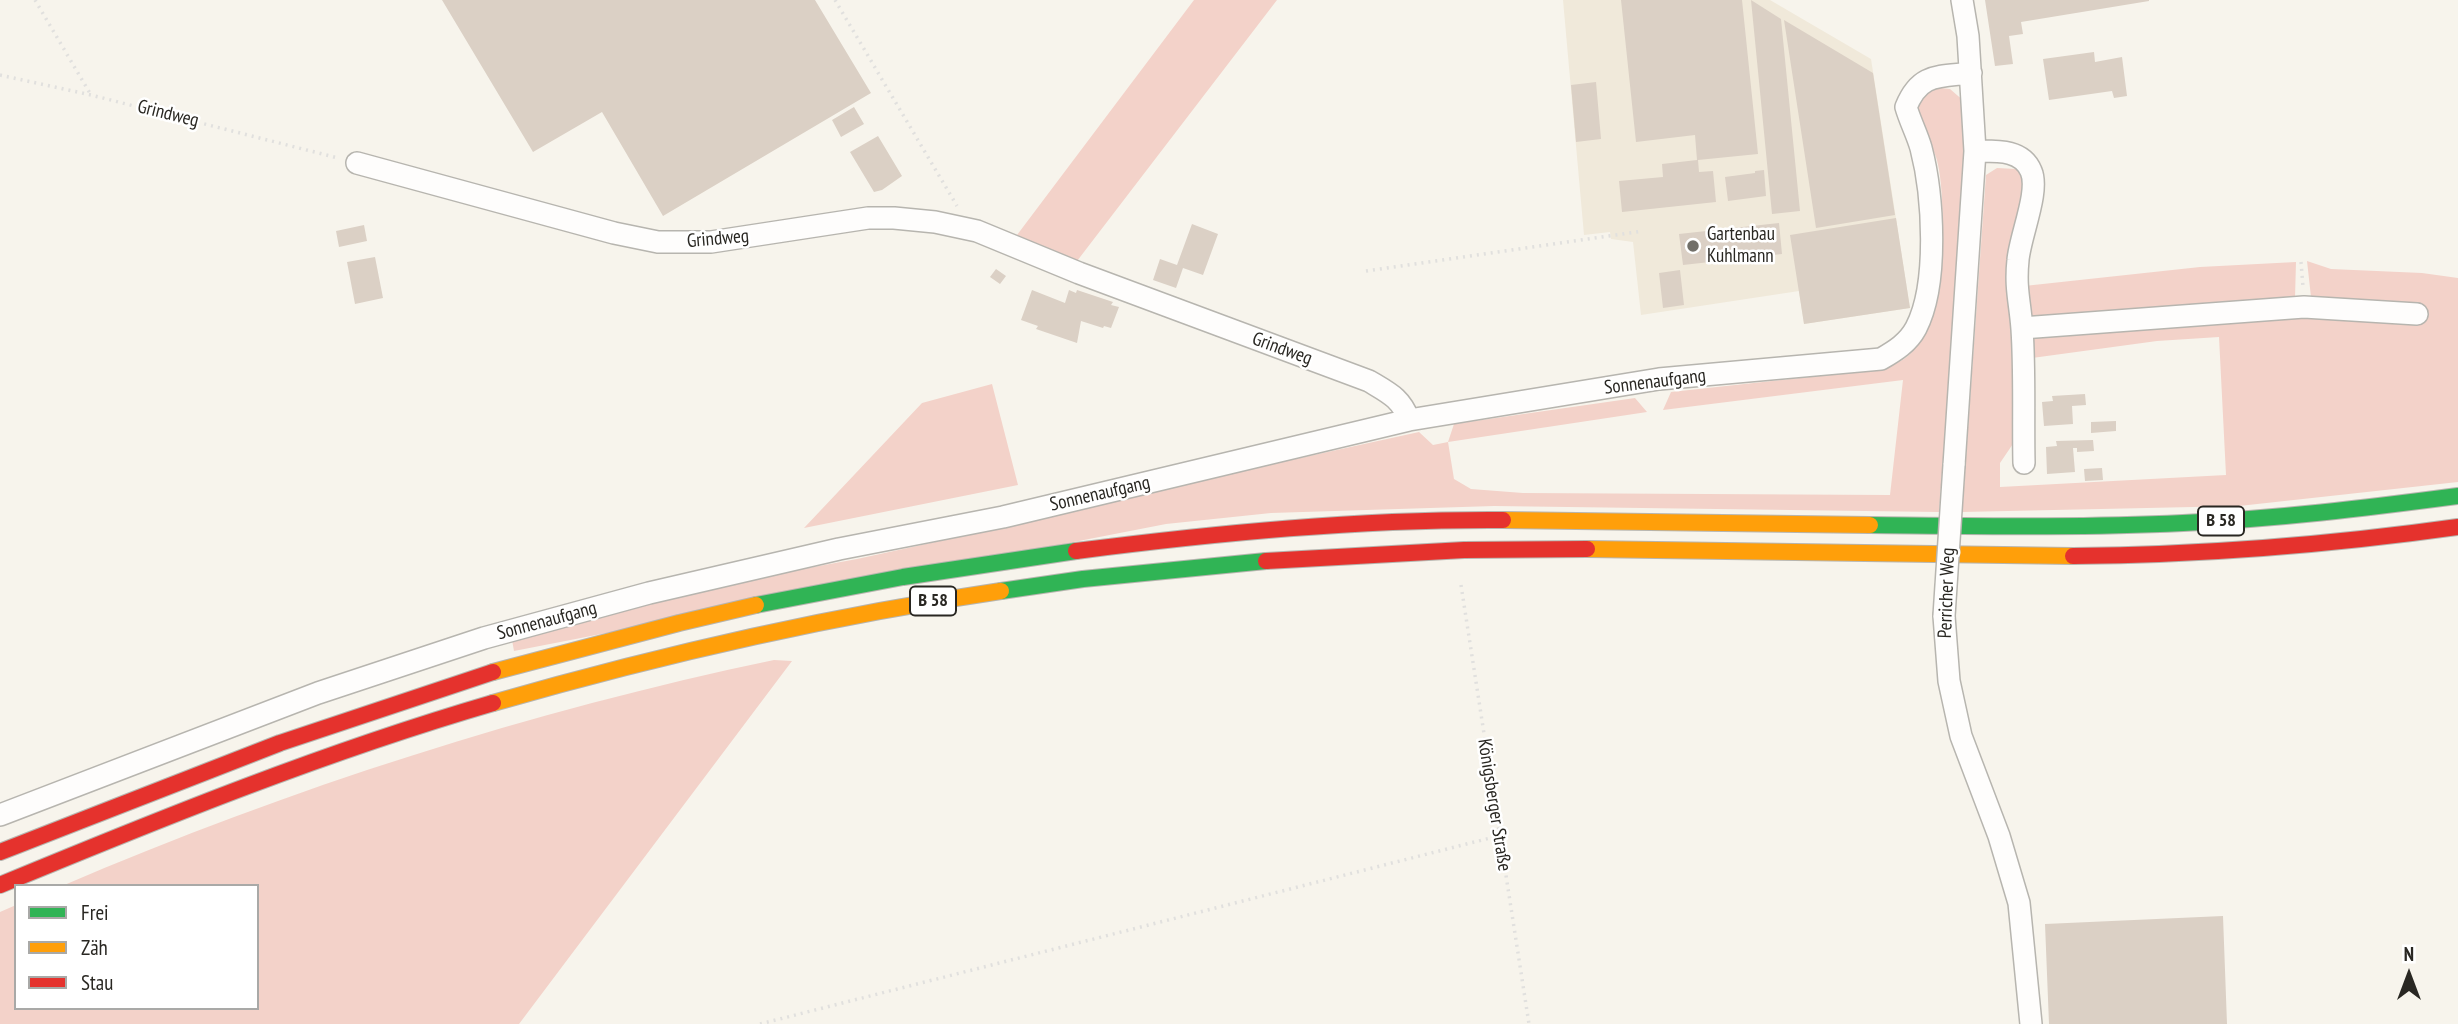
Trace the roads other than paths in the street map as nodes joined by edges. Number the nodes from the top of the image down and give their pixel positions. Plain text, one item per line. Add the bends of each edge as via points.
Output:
1 (1962, 0) edge
2 (1970, 73) junction
3 (1975, 150) junction
4 (357, 163) road end
5 (2417, 314) dead end
6 (2022, 328) junction
7 (1409, 420) junction
8 (2024, 463) dead end
9 (2458, 496) edge
10 (2458, 527) edge
11 (0, 815) edge
12 (0, 852) edge
13 (0, 885) edge
14 (2031, 1024) edge

1 - 2 street, Perricher Weg
2 - 3 street, Perricher Weg
2 - 7 street, Sonnenaufgang via 1930,78 1913,91 1906,107 1920,144 1932,220 1924,306 1916,328 1901,348 1881,359 1659,379
3 - 6 street via 2003,151 2022,158 2032,172 2034,194 2020,243 2015,287
3 - 14 street, Perricher Weg, bridge via 1945,647 1961,736 2019,903
4 - 7 street, Grindweg via 658,242 746,238 868,218 935,222 977,231 1079,274 1369,381 1403,405
5 - 6 street via 2304,307
6 - 8 street
7 - 11 street, Sonnenaufgang via 1003,517 649,593 484,638 318,692
9 - 12 main road, B 58 via 2339,512 2183,523 1407,522 1239,532 1045,553 785,598 552,655 293,737
10 - 13 main road, B 58 via 2335,541 2110,555 1420,552 1243,562 1048,583 795,626 516,696 301,766

